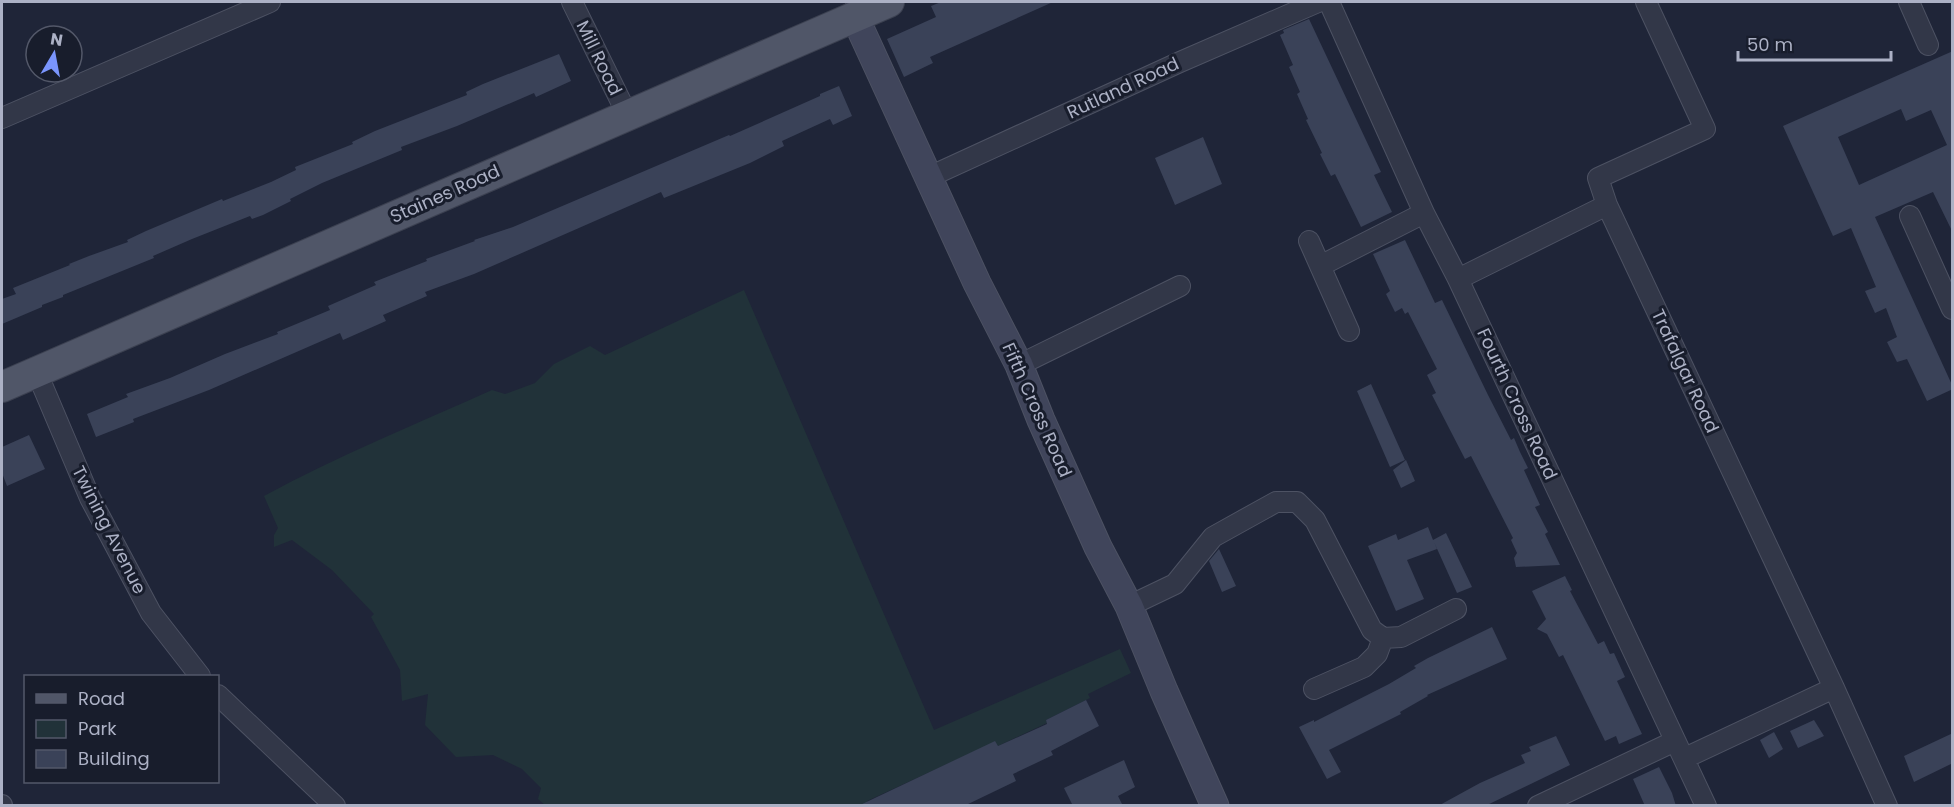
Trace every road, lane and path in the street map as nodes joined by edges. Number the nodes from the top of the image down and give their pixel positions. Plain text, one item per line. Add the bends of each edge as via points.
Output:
1 (270, 2) edge
2 (572, 2) edge
3 (1318, 2) edge
4 (1329, 2) edge
5 (1646, 2) edge
6 (1910, 2) edge
7 (873, 6) edge
8 (1928, 45) dead end
9 (627, 114) junction
10 (2, 118) edge
11 (929, 177) junction
12 (1607, 205) junction
13 (1424, 213) junction
14 (1910, 216) dead end
15 (1309, 241) dead end
16 (1320, 266) junction
17 (1458, 279) junction
18 (1180, 286) dead end
19 (1953, 309) edge
20 (1349, 331) dead end
21 (1018, 365) junction
22 (37, 373) junction
23 (2, 387) edge
24 (1129, 606) junction
25 (1456, 609) dead end
26 (1383, 638) junction
27 (199, 675) edge
28 (1834, 688) junction
29 (1314, 689) dead end
30 (219, 696) edge
31 (1680, 749) junction
32 (335, 806) edge
33 (1215, 806) edge
34 (1538, 806) edge
35 (1706, 806) edge
36 (1887, 806) edge

1 - 10 street
2 - 9 street, Mill Road
3 - 11 street, Rutland Road
4 - 13 street, Fourth Cross Road
5 - 12 street, Trafalgar Road via 1706,129 1598,178
6 - 8 street
7 - 9 main road, Staines Road via 822,32
7 - 11 street, Fifth Cross Road
9 - 22 main road, Staines Road
11 - 21 street, Fifth Cross Road
12 - 17 street
12 - 28 street, Trafalgar Road
13 - 16 street
13 - 17 street, Fourth Cross Road
14 - 19 street
15 - 16 street
16 - 20 street
17 - 31 street, Fourth Cross Road
18 - 21 street
21 - 24 street, Fifth Cross Road via 1098,547
22 - 23 main road, Staines Road
22 - 27 street, Twining Avenue via 90,498 151,613
24 - 26 street via 1175,584 1213,537 1276,502 1298,502 1315,520 1371,630
24 - 33 street, Fifth Cross Road
25 - 26 street via 1401,637
26 - 29 street via 1377,654 1364,667
28 - 31 street
28 - 36 street, Trafalgar Road
30 - 32 street
31 - 34 street
31 - 35 street, Fourth Cross Road

